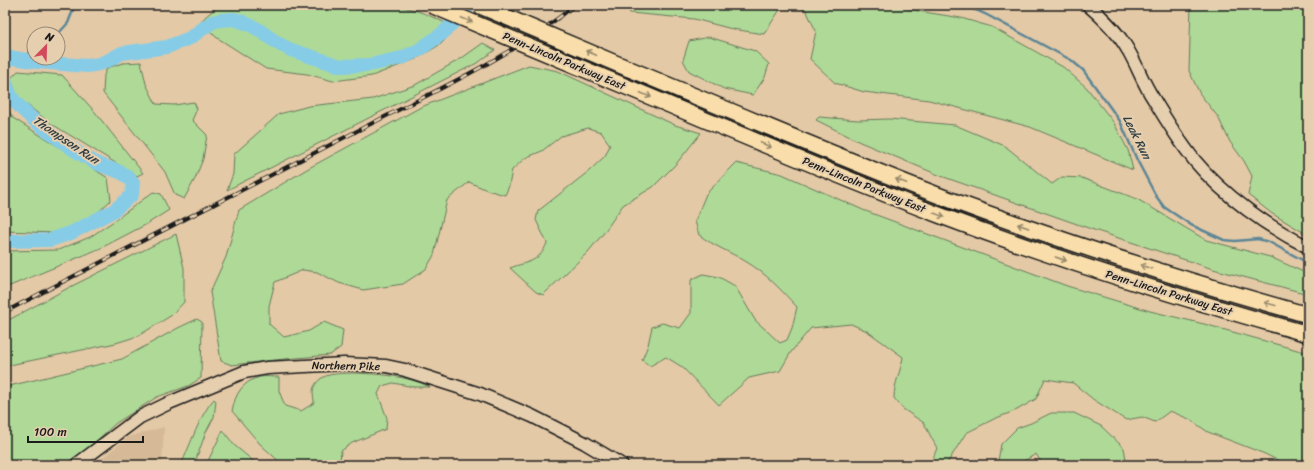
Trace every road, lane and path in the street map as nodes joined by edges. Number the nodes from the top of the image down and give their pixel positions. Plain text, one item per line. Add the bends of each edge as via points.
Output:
1 (431, 5) edge
2 (478, 5) edge
3 (1088, 5) edge
4 (1308, 247) edge
5 (1308, 315) edge
6 (1308, 334) edge
7 (76, 465) edge
8 (622, 465) edge

1 -> 6 highway, Penn-Lincoln Parkway East, bridge via 835,174 992,235 1146,286
5 -> 2 highway, Penn-Lincoln Parkway East, bridge via 1158,271 999,218 842,157
3 - 4 street via 1128,49 1151,96 1196,162 1249,210
7 - 8 street, Northern Pike via 140,417 244,372 267,368 344,364 405,370 480,394 532,416

